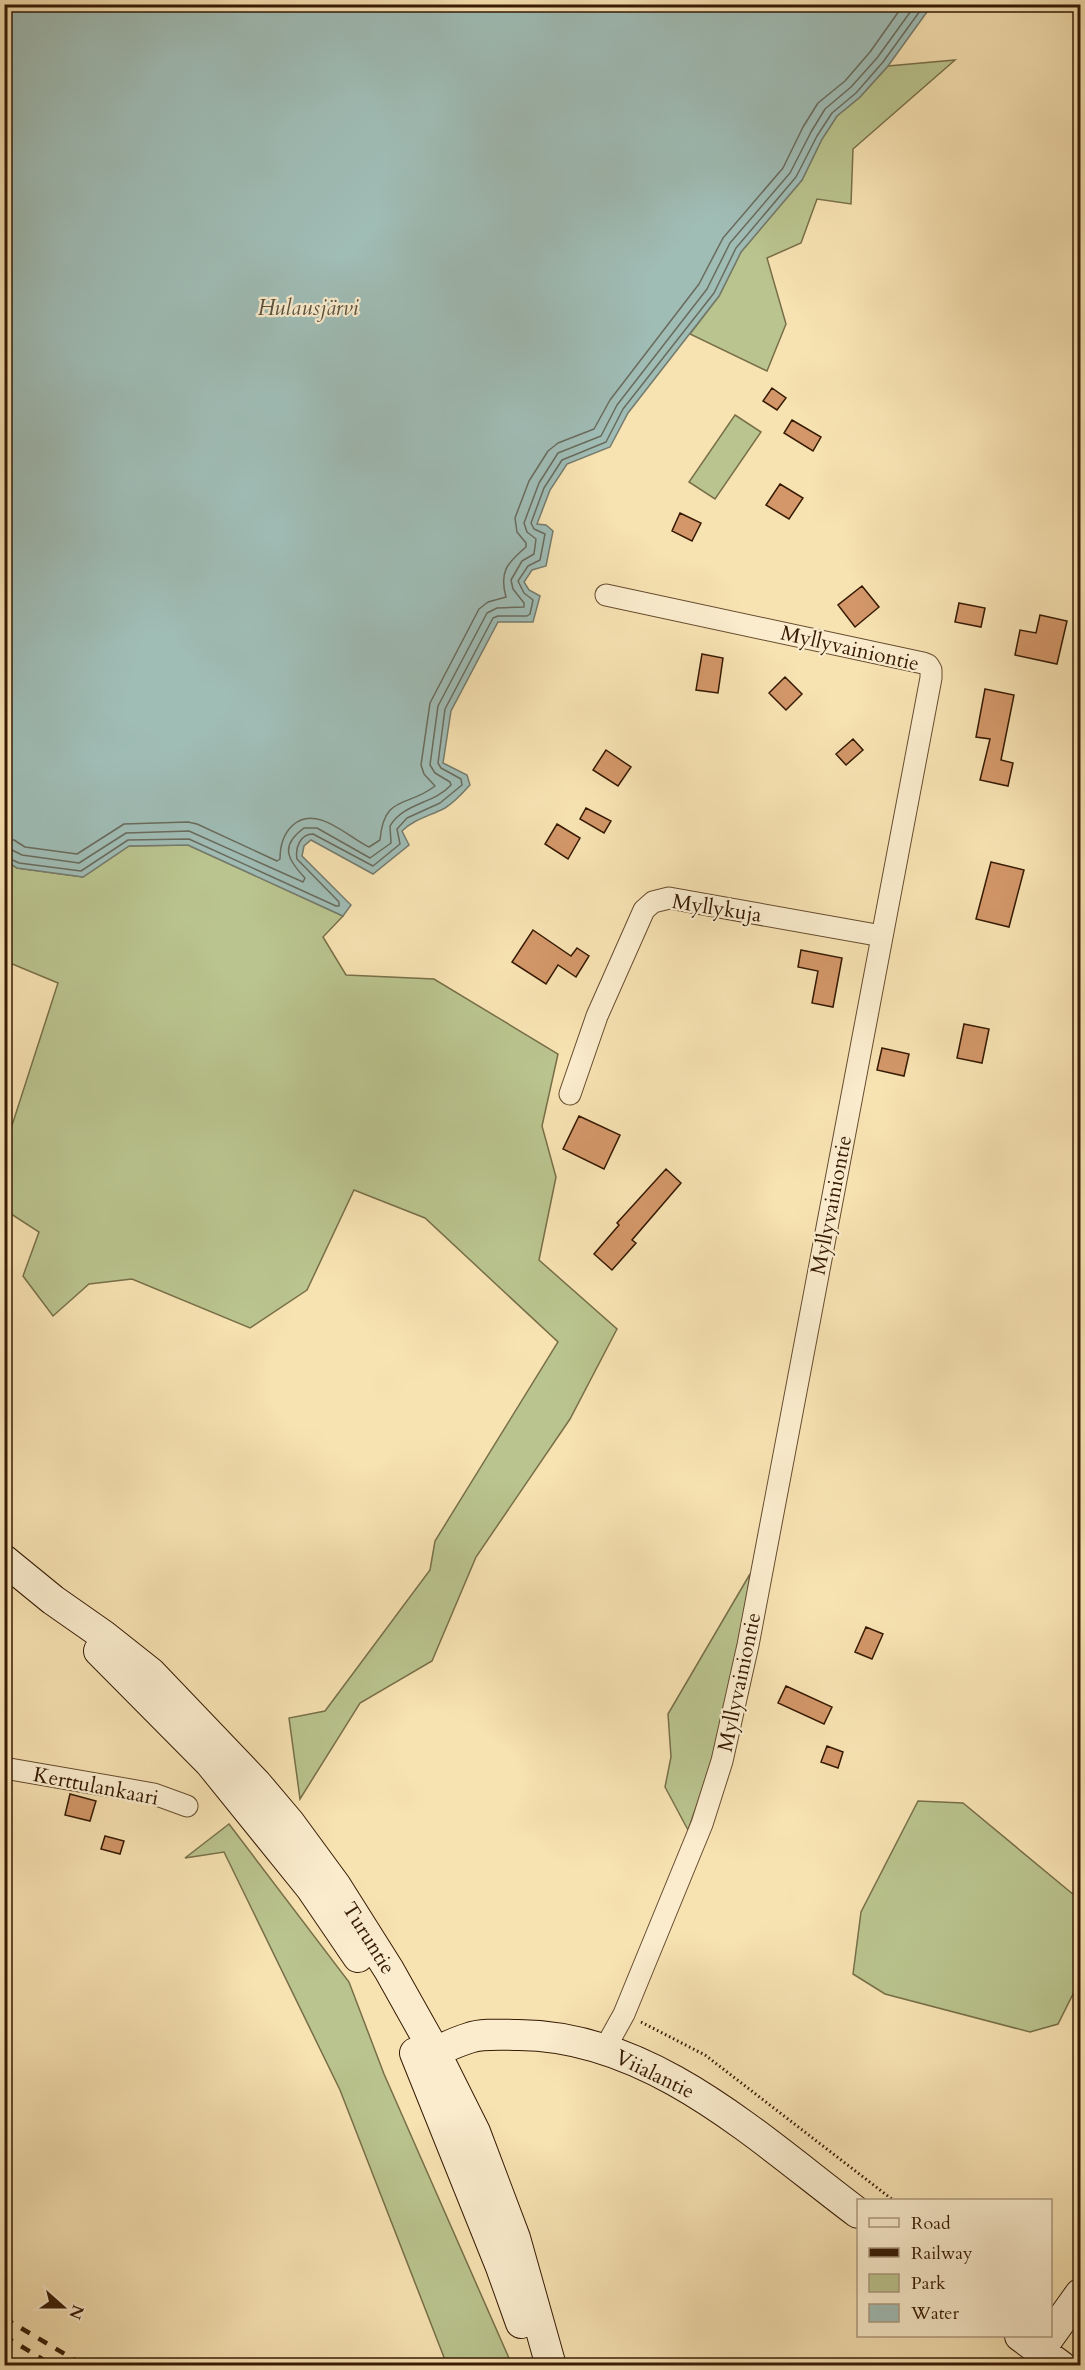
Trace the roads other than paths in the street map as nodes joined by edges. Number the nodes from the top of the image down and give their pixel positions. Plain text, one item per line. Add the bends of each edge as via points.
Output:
1 (606, 595) dead end
2 (882, 936) junction
3 (570, 1094) dead end
4 (4, 1560) edge
5 (4, 1768) edge
6 (187, 1806) dead end
7 (604, 2050) junction
8 (427, 2056) junction
9 (857, 2212) edge
10 (1080, 2294) edge
11 (1052, 2334) edge
12 (1050, 2337) edge
13 (1041, 2350) edge
14 (534, 2366) edge
15 (551, 2366) edge

1 - 2 street, Myllyvainiontie via 928,665 931,678
2 - 3 street, Myllykuja via 669,898 653,902 644,910 597,1016
2 - 7 street, Myllyvainiontie via 748,1645 722,1761 702,1824 624,2014
4 - 8 main road, Turuntie via 151,1673 256,1783 336,1886 390,1970
5 - 6 street, Kerttulankaari via 154,1794
7 - 8 main road, Viialantie via 537,2035 507,2035 471,2037
7 - 9 main road, Viialantie via 640,2062 710,2101
8 - 14 main road, Turuntie
8 - 15 main road, Turuntie via 475,2132 515,2238
10 - 11 main road
12 - 13 main road

